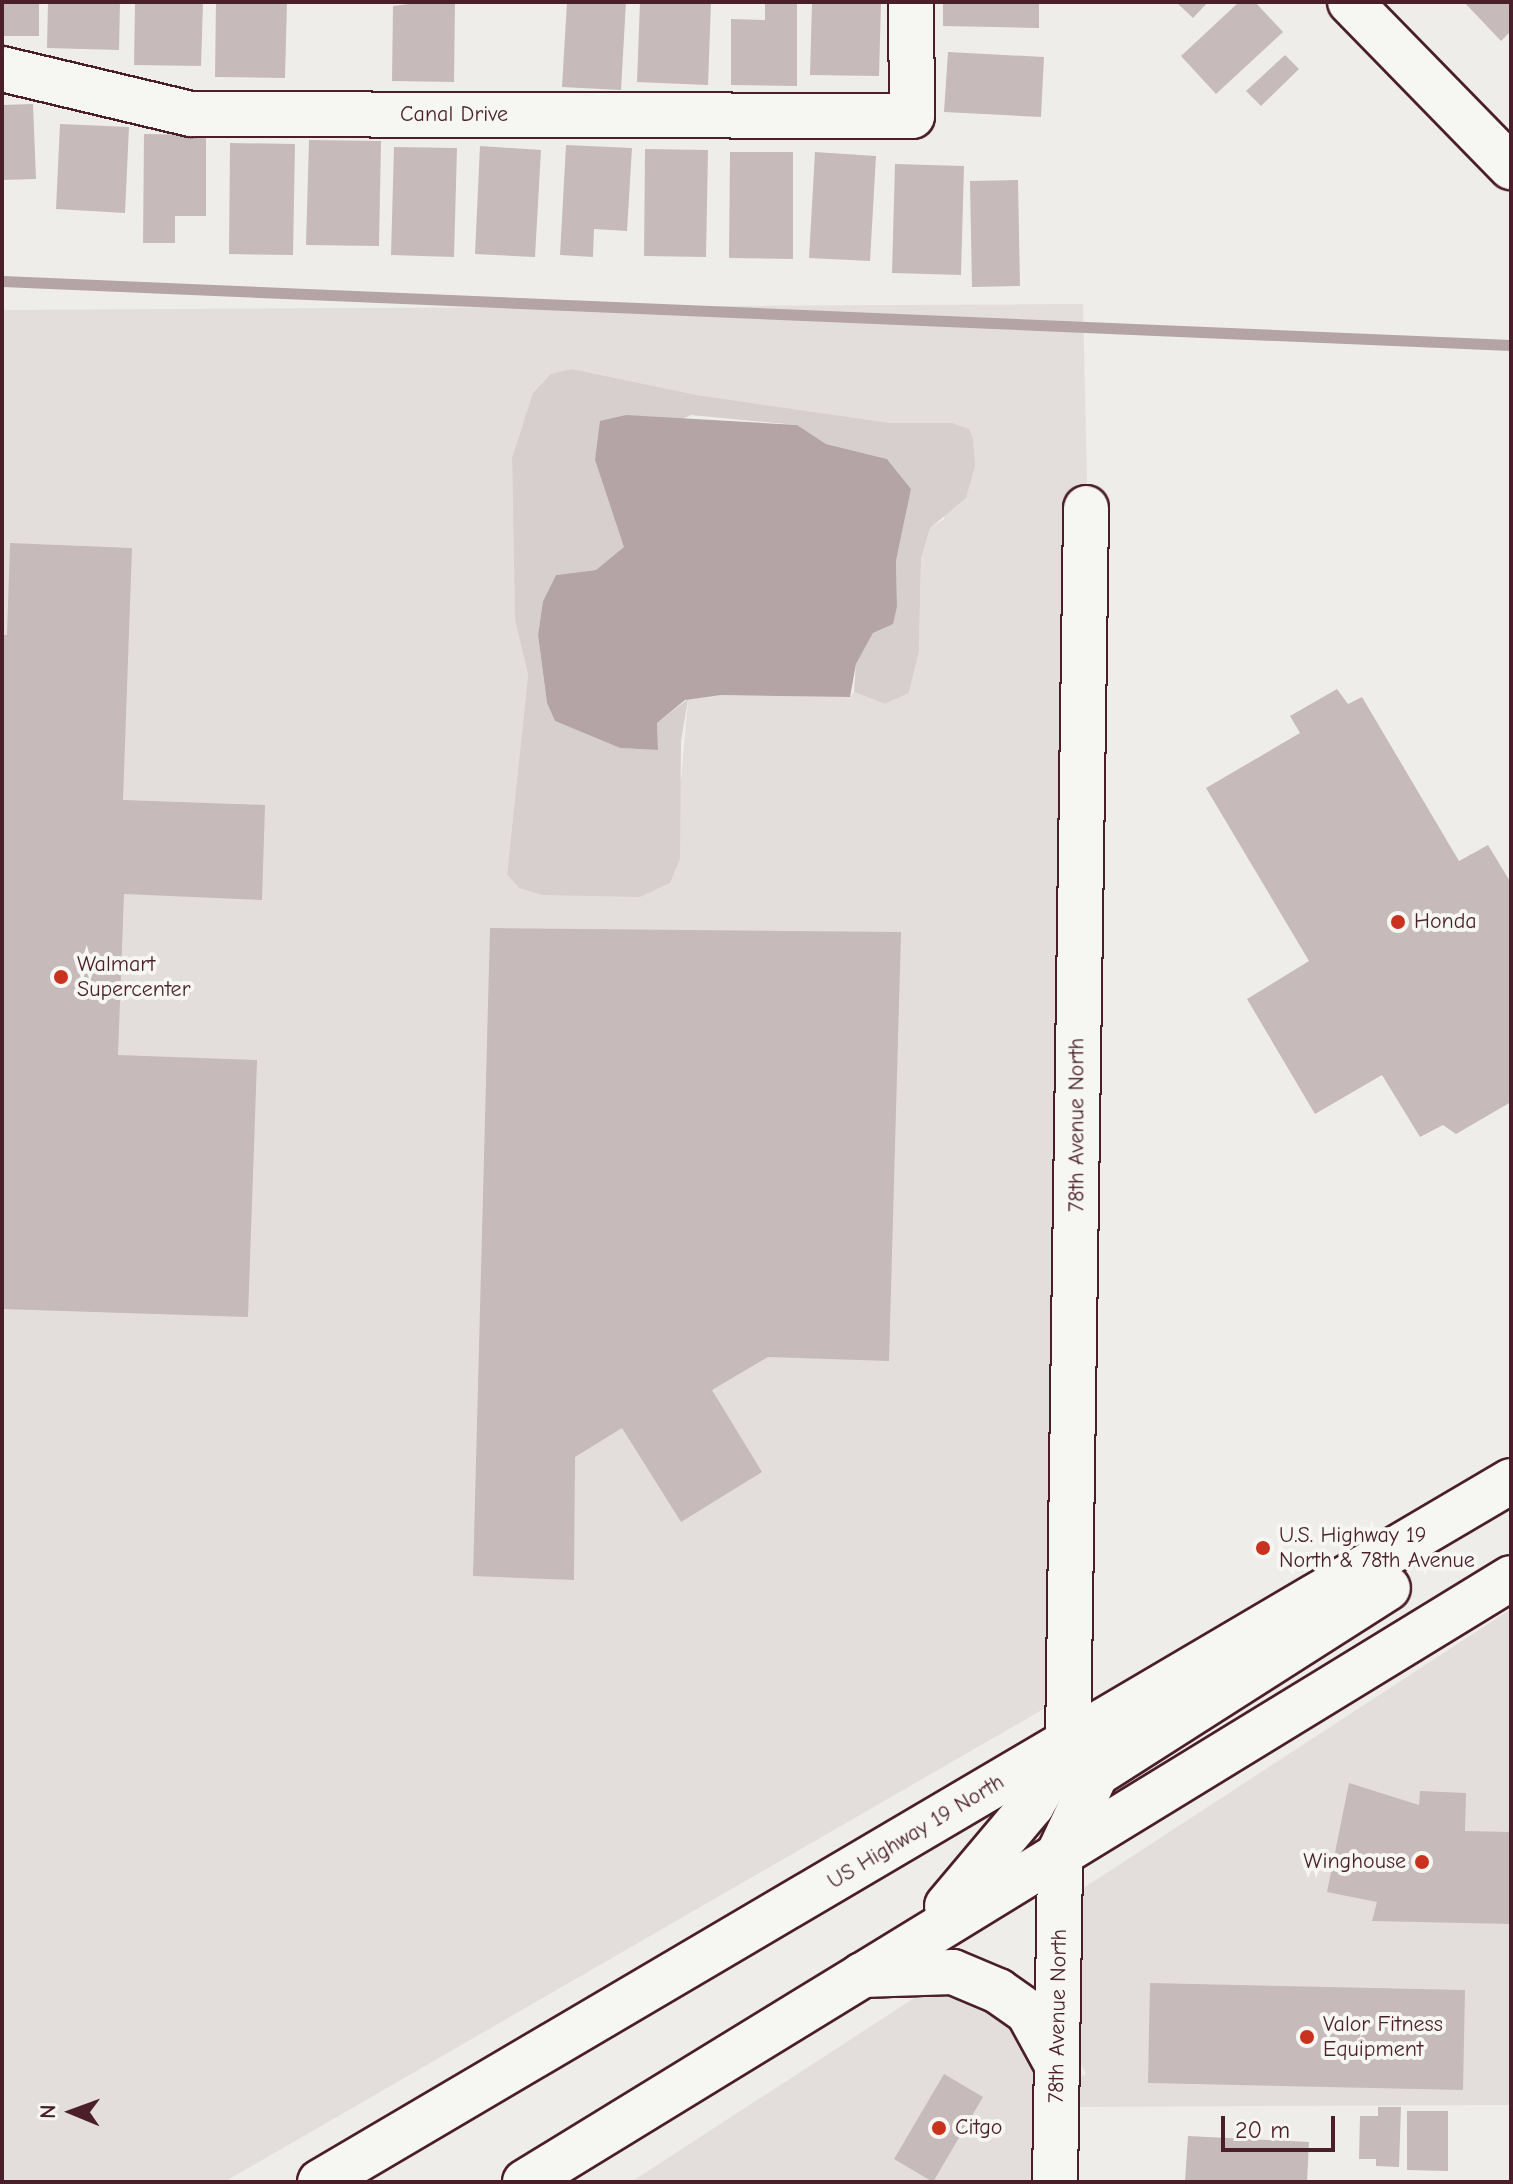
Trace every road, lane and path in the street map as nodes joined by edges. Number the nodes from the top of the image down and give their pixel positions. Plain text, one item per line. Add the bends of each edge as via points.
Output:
1 (911, 2) edge
2 (1350, 2) edge
3 (2, 69) edge
4 (1511, 167) edge
5 (1086, 508) dead end
6 (1500, 1488) edge
7 (1511, 1578) edge
8 (1068, 1742) junction
9 (1060, 1851) junction
10 (919, 1939) junction
11 (860, 1975) junction
12 (1057, 2065) junction
13 (320, 2182) edge
14 (525, 2182) edge
15 (1055, 2182) edge

1 - 3 main road, Canal Drive via 912,116 191,114
2 - 4 main road
5 - 8 main road, 78th Avenue North
6 - 8 main road, US Highway 19 North
6 - 9 main road via 1452,1547 1096,1774
7 - 9 main road
8 - 10 main road via 1032,1805
8 - 13 main road, US Highway 19 North
9 - 10 main road
9 - 12 main road, 78th Avenue North
10 - 11 main road
11 - 12 main road via 953,1972 998,1991 1028,2012
11 - 14 main road
12 - 15 main road, 78th Avenue North

